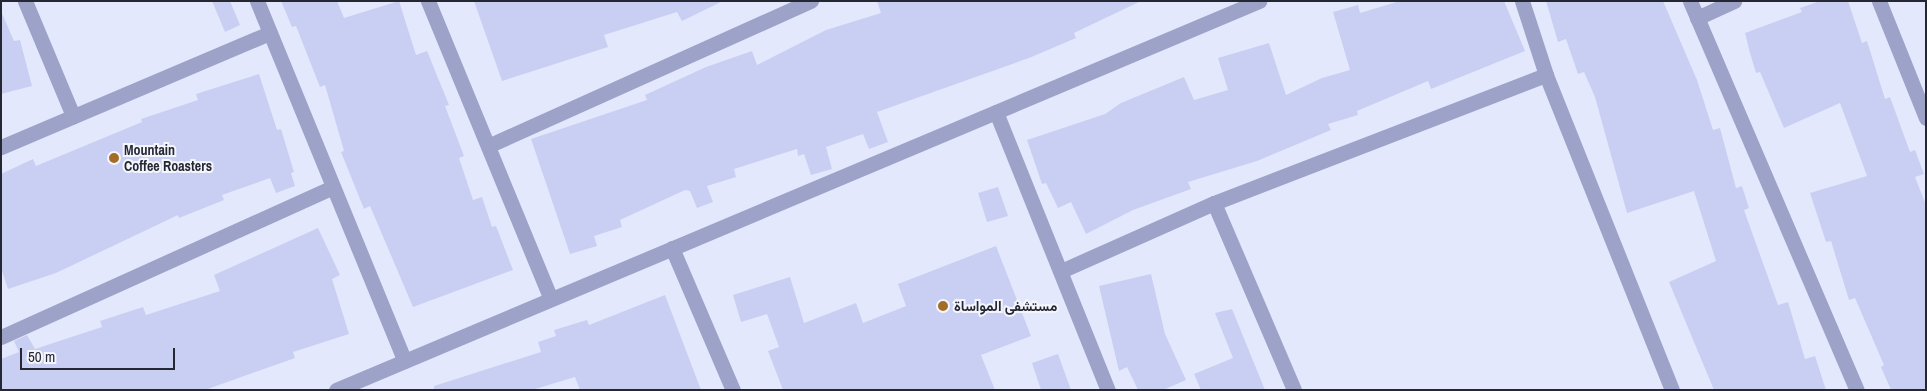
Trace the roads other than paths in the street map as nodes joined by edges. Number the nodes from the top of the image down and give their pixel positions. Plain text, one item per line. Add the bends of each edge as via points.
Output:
1 (25, 1) edge
2 (257, 1) edge
3 (428, 1) edge
4 (811, 1) edge
5 (1259, 1) edge
6 (1522, 1) edge
7 (1690, 1) edge
8 (1734, 1) edge
9 (1879, 1) edge
10 (1697, 18) junction
11 (270, 33) junction
12 (1546, 75) junction
13 (1922, 99) edge
14 (996, 112) junction
15 (73, 116) junction
16 (1926, 118) edge
17 (490, 145) junction
18 (1, 147) edge
19 (333, 187) junction
20 (1214, 203) junction
21 (672, 248) junction
22 (1061, 271) junction
23 (551, 299) junction
24 (1, 337) edge
25 (405, 361) junction
26 (336, 390) edge
27 (733, 390) edge
28 (1108, 390) edge
29 (1294, 390) edge
30 (1672, 390) edge
31 (1857, 390) edge

1 - 15 street
2 - 11 street
3 - 17 street
4 - 17 street
5 - 14 street
6 - 12 street
7 - 10 street
8 - 10 street
9 - 13 street
10 - 31 street
11 - 15 street
11 - 19 street
12 - 20 street
12 - 30 street
13 - 16 street
14 - 21 street
14 - 22 street
15 - 18 street
17 - 23 street
19 - 24 street
19 - 25 street
20 - 22 street
20 - 29 street
21 - 23 street
21 - 27 street
22 - 28 street
23 - 25 street
25 - 26 street

